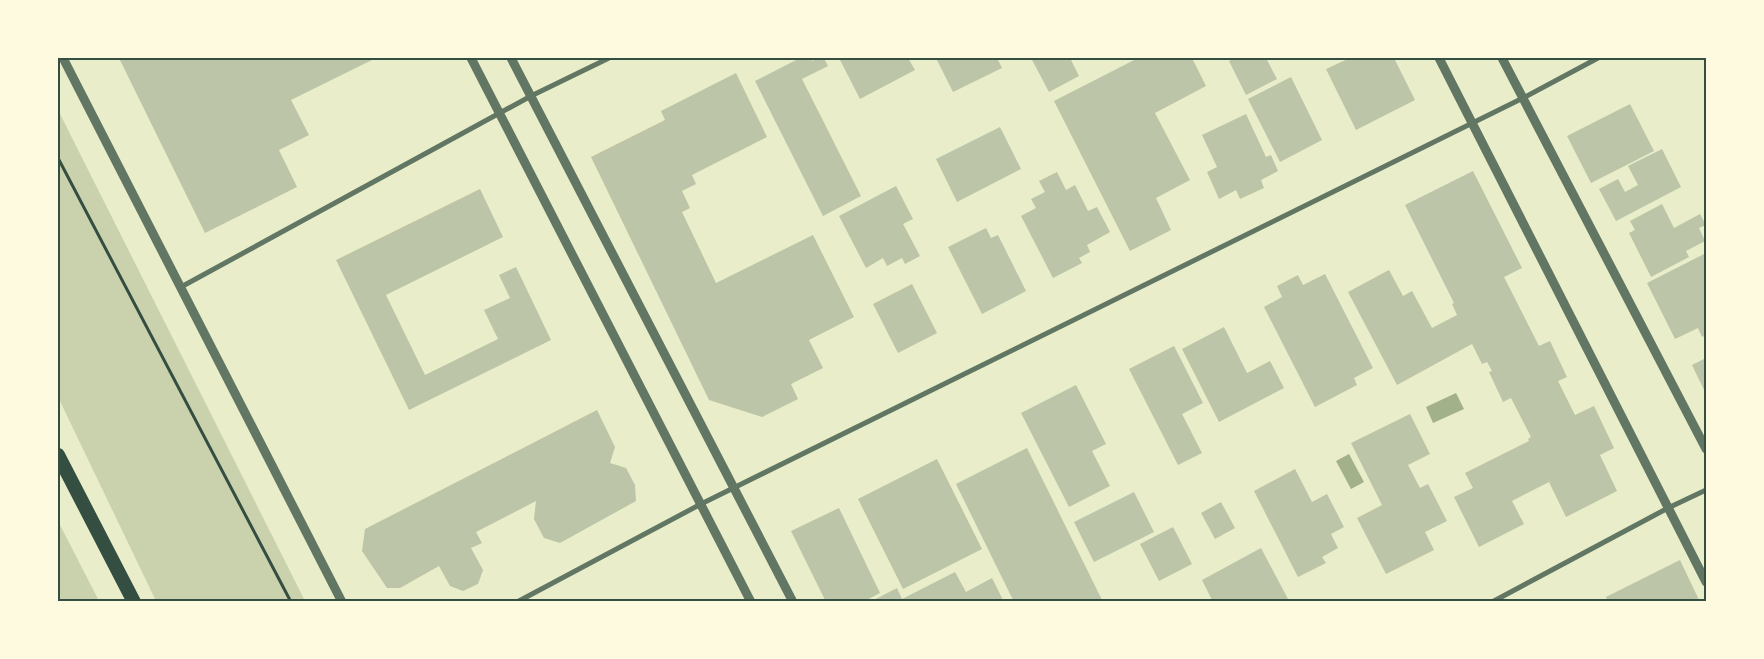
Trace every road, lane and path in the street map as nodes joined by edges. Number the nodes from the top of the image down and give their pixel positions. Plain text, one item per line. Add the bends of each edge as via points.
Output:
1 (63, 58) edge
2 (471, 58) edge
3 (511, 58) edge
4 (609, 58) edge
5 (1439, 58) edge
6 (1502, 58) edge
7 (1598, 58) edge
8 (531, 96) junction
9 (1523, 98) junction
10 (499, 113) junction
11 (1472, 122) junction
12 (58, 158) edge
13 (181, 287) junction
14 (1706, 449) edge
15 (58, 455) edge
16 (734, 488) junction
17 (1706, 490) edge
18 (701, 504) junction
19 (1668, 508) junction
20 (1706, 582) edge
21 (134, 602) edge
22 (291, 602) edge
23 (342, 602) edge
24 (517, 602) edge
25 (751, 602) edge
26 (793, 602) edge
27 (1492, 602) edge

1 - 13 street
2 - 10 street
3 - 8 street
4 - 8 street
5 - 11 street
6 - 9 street
7 - 9 street
8 - 10 street
8 - 16 street
9 - 11 street
9 - 14 street
10 - 13 street
10 - 18 street
11 - 16 street
11 - 19 street
12 - 22 path
13 - 23 street
15 - 21 highway
16 - 18 street
16 - 26 street
17 - 19 street
18 - 24 street
18 - 25 street
19 - 20 street
19 - 27 street

